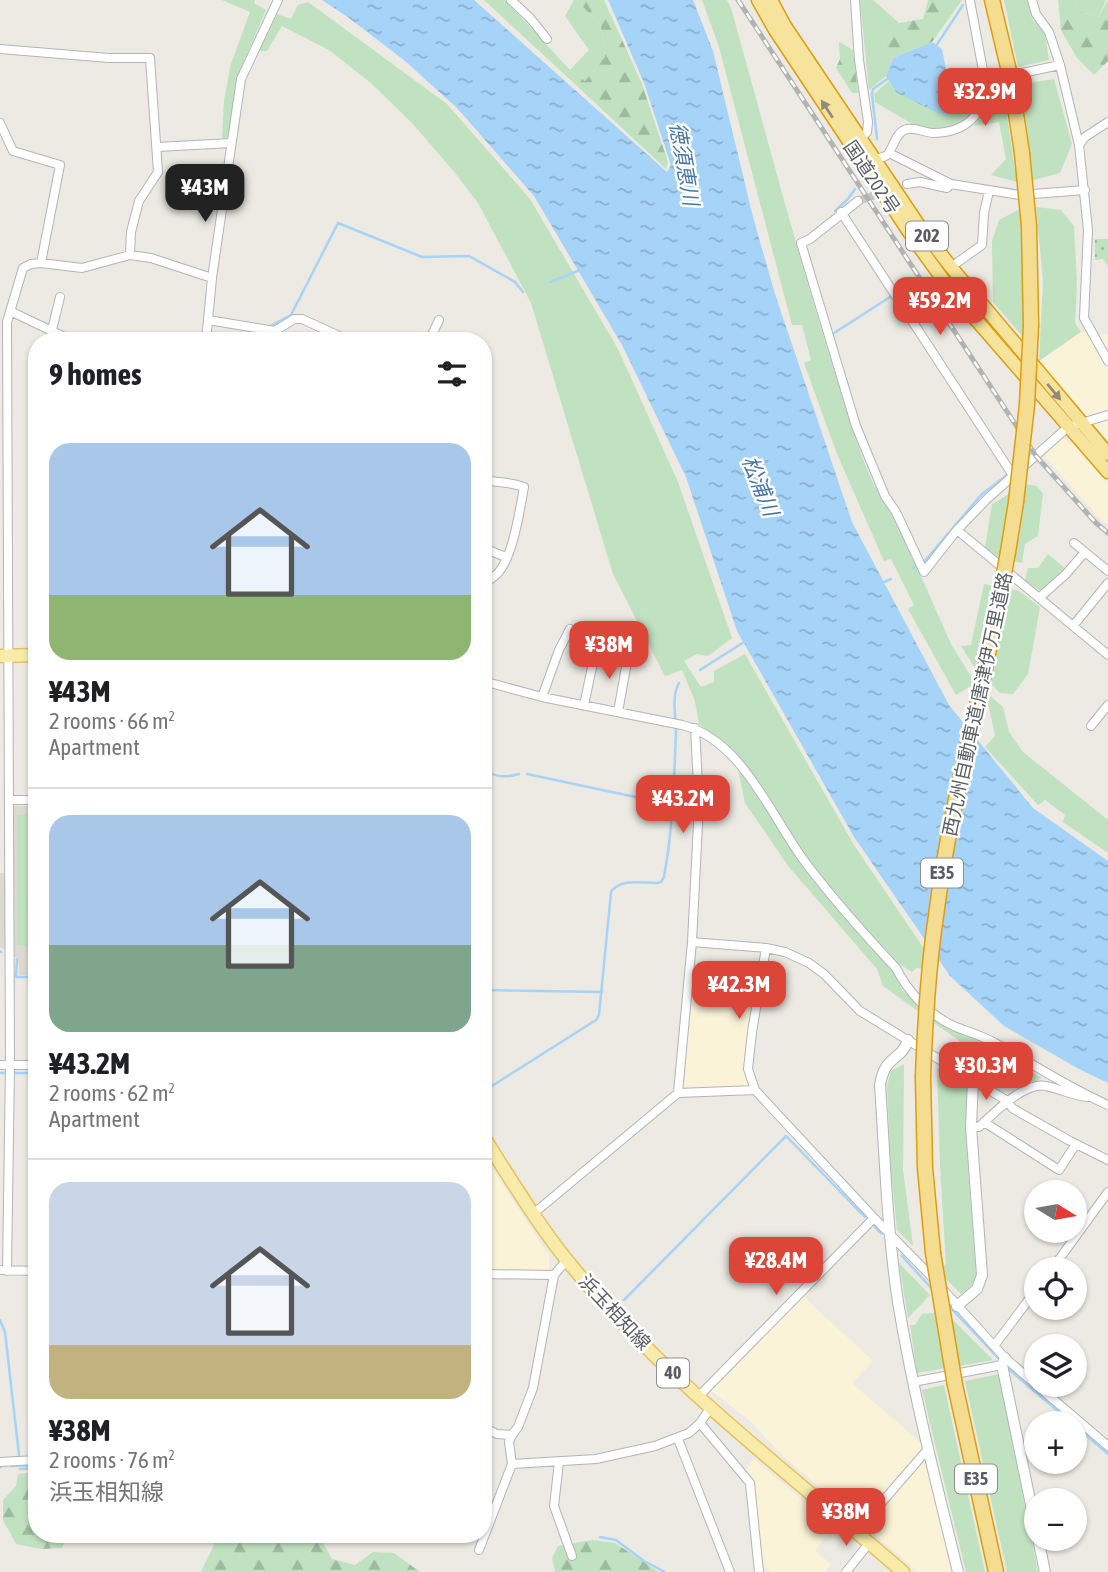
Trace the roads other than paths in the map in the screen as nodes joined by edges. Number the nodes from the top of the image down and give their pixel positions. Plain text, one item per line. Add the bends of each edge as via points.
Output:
1 (278, 0) edge
2 (510, 0) edge
3 (758, 0) edge
4 (771, 0) edge
5 (855, 0) edge
6 (992, 0) edge
7 (1032, 0) edge
8 (970, 1) edge
9 (547, 39) dead end
10 (0, 49) edge
11 (1060, 65) junction
12 (985, 81) junction
13 (1108, 122) edge
14 (0, 123) edge
15 (861, 139) junction
16 (231, 143) junction
17 (1079, 145) junction
18 (157, 147) junction
19 (889, 153) junction
20 (869, 162) junction
21 (907, 184) tunnel mouth
22 (951, 184) junction
23 (1085, 190) junction
24 (989, 191) junction
25 (858, 201) tunnel mouth
26 (842, 212) junction
27 (130, 255) junction
28 (41, 263) junction
29 (951, 267) junction
30 (212, 278) junction
31 (60, 297) dead end
32 (9, 311) junction
33 (208, 320) junction
34 (439, 320) dead end
35 (52, 330) junction
36 (56, 332) edge
37 (207, 332) edge
38 (330, 332) edge
39 (433, 332) edge
40 (1108, 361) edge
41 (1108, 415) edge
42 (1074, 425) junction
43 (1108, 454) edge
44 (1108, 472) edge
45 (1014, 477) junction
46 (492, 482) edge
47 (957, 530) junction
48 (1074, 543) dead end
49 (492, 552) edge
50 (1084, 552) junction
51 (506, 557) junction
52 (1108, 571) edge
53 (492, 578) edge
54 (1108, 583) edge
55 (1039, 598) junction
56 (1073, 626) junction
57 (570, 629) dead end
58 (1107, 652) edge
59 (28, 655) edge
60 (4, 656) edge
61 (628, 656) dead end
62 (594, 658) dead end
63 (492, 683) edge
64 (542, 697) junction
65 (584, 705) junction
66 (1108, 705) edge
67 (618, 712) junction
68 (1091, 726) dead end
69 (695, 728) junction
70 (9, 800) junction
71 (28, 800) edge
72 (692, 942) junction
73 (766, 948) junction
74 (908, 1040) junction
75 (28, 1066) edge
76 (7, 1069) edge
77 (973, 1080) junction
78 (755, 1090) junction
79 (678, 1093) junction
80 (1091, 1098) junction
81 (1009, 1102) junction
82 (1108, 1105) edge
83 (984, 1122) junction
84 (971, 1127) junction
85 (1076, 1144) junction
86 (492, 1150) edge
87 (1108, 1160) edge
88 (1108, 1192) edge
89 (533, 1214) junction
90 (874, 1218) junction
91 (890, 1233) junction
92 (1061, 1257) edge
93 (567, 1260) junction
94 (4, 1271) edge
95 (28, 1271) edge
96 (492, 1275) edge
97 (554, 1275) junction
98 (957, 1306) junction
99 (1024, 1306) edge
100 (994, 1346) junction
101 (1004, 1362) junction
102 (913, 1381) junction
103 (699, 1396) junction
104 (711, 1407) junction
105 (700, 1423) junction
106 (492, 1432) edge
107 (512, 1435) junction
108 (678, 1439) junction
109 (1108, 1446) edge
110 (928, 1449) junction
111 (28, 1460) edge
112 (0, 1462) edge
113 (559, 1462) junction
114 (512, 1464) junction
115 (1028, 1488) edge
116 (492, 1516) edge
117 (857, 1531) junction
118 (870, 1542) junction
119 (482, 1543) edge
120 (479, 1550) dead end
121 (1041, 1551) edge
122 (572, 1556) dead end
123 (730, 1572) edge
124 (759, 1572) edge
125 (846, 1572) edge
126 (903, 1572) edge
127 (958, 1572) edge
128 (996, 1572) edge
129 (1045, 1572) edge

1 - 16 street via 241,79
2 - 9 street
20 -> 3 highway, 国道202号 / 202
4 - 15 highway, 国道202号 / 202
5 - 15 street via 868,122
6 - 128 highway, 西九州自動車道;唐津伊万里道路 / E35, bridge via 1012,87 1029,226 1027,405 1008,552 936,914 923,1076 933,1254 955,1385
7 - 11 street
8 - 12 street
10 - 18 street via 150,58
11 - 12 street
11 - 17 street
12 - 19 street via 985,93 970,124 936,133 907,129
13 - 17 street
14 - 28 street via 13,151 60,165
15 - 20 highway, 国道202号 / 202
16 - 18 street
16 - 30 street
17 - 23 street
18 - 27 street via 158,172 139,201
19 - 20 street
19 - 22 street
20 - 29 highway, 国道202号 / 202
20 - 42 highway, 国道202号 / 202 via 952,292
21 - 22 street via 947,188
22 - 24 street
23 - 24 street via 1020,195
23 - 40 street via 1084,318
24 - 29 street via 982,245
25 - 26 street
26 - 45 street
26 - 47 street via 801,243 856,426 924,572
27 - 28 street via 82,268
27 - 30 street
28 - 32 street via 23,268
29 -> 42 highway, 国道202号 / 202
30 - 33 street
31 - 35 street
32 - 35 street
32 - 60 street
33 - 37 street
33 - 38 street via 275,331 302,319
34 - 39 street
35 - 36 street
41 - 42 street
42 - 43 highway, 国道202号 / 202
42 - 44 highway, 国道202号 / 202
42 - 45 street
45 - 47 street
46 - 51 street via 524,486
47 - 55 street
48 - 50 street
49 - 51 street
50 - 52 street
50 - 55 street
51 - 53 street
54 - 56 street
55 - 56 street
56 - 58 street
57 - 64 street
59 - 60 main road
60 - 70 street
61 - 67 street
62 - 65 street
63 - 64 street
64 - 65 street
65 - 67 street
66 - 68 street
67 - 69 street
69 - 72 street via 699,804
69 - 80 street via 751,777 806,865 896,968 918,1000 945,1021 994,1042
70 - 71 street
70 - 76 street
72 - 73 street
72 - 79 street
73 - 74 street via 808,963 860,1011
73 - 78 street via 748,1069
74 - 77 street
74 - 91 street via 903,1052 884,1068 880,1085
75 - 76 street
76 - 94 street
77 - 81 street
77 - 84 street
78 - 79 street
78 - 90 street
79 - 89 street
80 - 81 street via 1038,1084
80 - 82 street
81 - 83 street
81 - 85 street
83 - 84 street
83 - 85 street via 1059,1170
84 - 98 street via 982,1275 977,1289
85 - 87 street
86 - 89 main road, 浜玉相知線 / 40
88 - 92 street
89 - 93 main road, 浜玉相知線 / 40
90 - 91 street
90 - 103 street
91 - 98 street
91 - 102 street
93 - 97 street
93 - 103 main road, 浜玉相知線 / 40 via 638,1339
94 - 95 street
96 - 97 street
97 - 107 street via 533,1388
98 - 100 street
99 - 100 street
100 - 101 street
101 - 102 street
101 - 109 street
101 - 115 street
102 - 110 street
103 - 104 main road, 浜玉相知線 / 40
104 - 105 street
104 - 117 main road, 浜玉相知線 / 40
105 - 108 street
105 - 124 street via 750,1483
106 - 107 street
107 - 114 street
108 - 113 street via 596,1459
108 - 123 street
110 - 117 street
110 - 127 street
111 - 112 street
113 - 114 street
113 - 122 street via 554,1506
114 - 116 street
117 - 118 main road, 浜玉相知線 / 40
118 - 125 street
118 - 126 main road, 浜玉相知線 / 40
119 - 120 street
121 - 129 street

